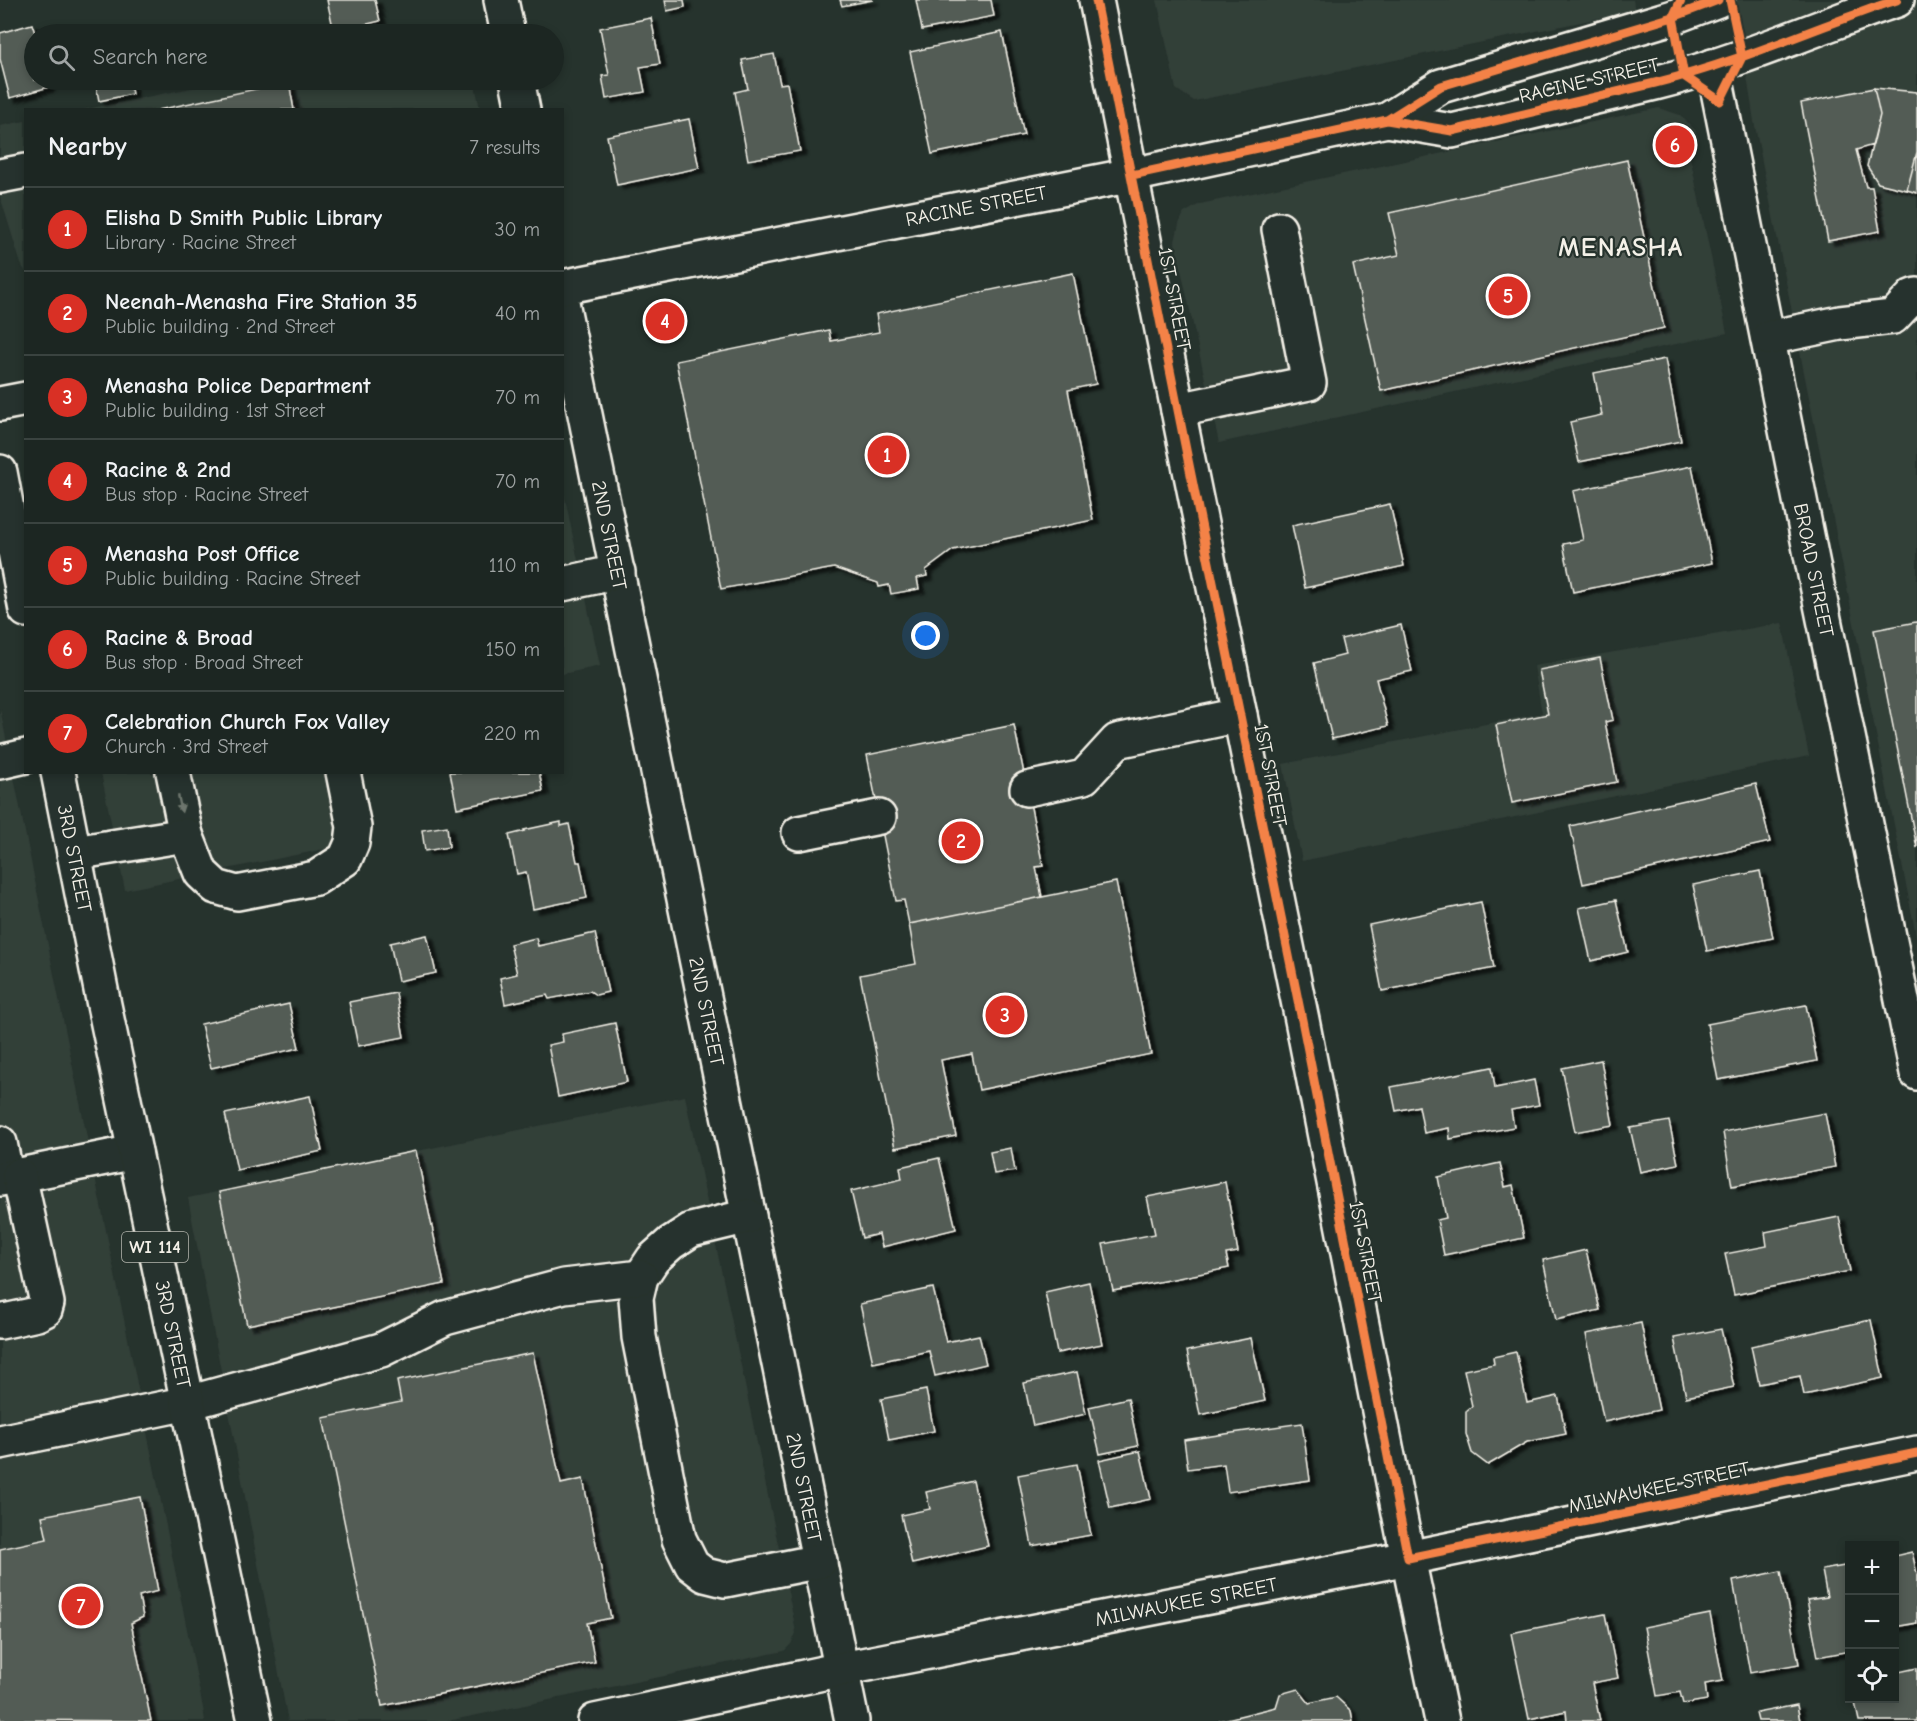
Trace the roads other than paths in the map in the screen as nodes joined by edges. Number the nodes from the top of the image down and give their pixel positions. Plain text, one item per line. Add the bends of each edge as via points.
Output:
1 (501, 0) edge
2 (1096, 0) edge
3 (1896, 0) edge
4 (1708, 2) edge
5 (506, 24) edge
6 (1713, 66) junction
7 (519, 90) edge
8 (523, 108) edge
9 (1387, 120) junction
10 (24, 171) edge
11 (1132, 175) junction
12 (0, 176) edge
13 (1279, 229) dead end
14 (564, 287) edge
15 (1917, 296) edge
16 (564, 312) edge
17 (1768, 338) junction
18 (24, 399) edge
19 (0, 404) edge
20 (1178, 410) junction
21 (0, 472) edge
22 (0, 569) edge
23 (618, 572) junction
24 (564, 584) edge
25 (24, 599) edge
26 (24, 627) edge
27 (1240, 715) junction
28 (24, 756) edge
29 (0, 762) edge
30 (58, 774) edge
31 (173, 774) edge
32 (343, 774) edge
33 (1027, 789) dead end
34 (879, 817) dead end
35 (800, 833) dead end
36 (186, 835) junction
37 (74, 853) junction
38 (1917, 1073) edge
39 (0, 1143) edge
40 (135, 1152) junction
41 (9, 1177) edge
42 (750, 1216) junction
43 (640, 1276) junction
44 (0, 1322) edge
45 (188, 1403) junction
46 (0, 1442) edge
47 (1917, 1453) edge
48 (1408, 1558) junction
49 (820, 1561) junction
50 (842, 1670) junction
51 (255, 1721) edge
52 (595, 1721) edge
53 (852, 1721) edge
54 (1442, 1721) edge

1 - 5 street
2 - 11 street, 1ST STREET
3 - 6 street, RACINE STREET
4 - 9 street, RACINE STREET via 1673,17 1441,86
6 - 9 street, RACINE STREET via 1452,130
6 - 17 street, BROAD STREET
7 - 8 street
9 - 11 street, RACINE STREET
10 - 12 street
11 - 14 street, RACINE STREET
11 - 20 street, 1ST STREET
13 - 20 street via 1309,382
15 - 17 street via 1893,317
16 - 23 street, 2ND STREET
17 - 38 street, BROAD STREET
18 - 19 street
20 - 27 street, 1ST STREET
21 - 25 street
22 - 26 street
23 - 24 street
23 - 42 street, 2ND STREET
27 - 33 street via 1117,741 1084,777
27 - 48 street, 1ST STREET
28 - 29 street
30 - 37 street, 3RD STREET / WI 114
31 -> 36 street
32 - 36 street via 354,827 352,843 345,859 316,878 237,893 216,887 201,873
34 - 35 street
36 - 37 street
37 - 40 street, 3RD STREET / WI 114
39 - 41 street
40 - 41 street
40 - 45 street, 3RD STREET / WI 114
41 - 44 street via 47,1303 45,1310 37,1314
42 - 43 street via 691,1230 665,1248
42 - 49 street, 2ND STREET
43 - 45 street via 564,1286 445,1318 381,1350
43 - 49 street via 636,1298 639,1337 679,1539 692,1565 705,1575 725,1580
45 - 46 street
45 - 51 street, 3RD STREET / WI 114
47 - 48 street, MILWAUKEE STREET
48 - 50 street, MILWAUKEE STREET
48 - 54 street, 1ST STREET
49 - 50 street, 2ND STREET
50 - 52 street, MILWAUKEE STREET
50 - 53 street, 2ND STREET

